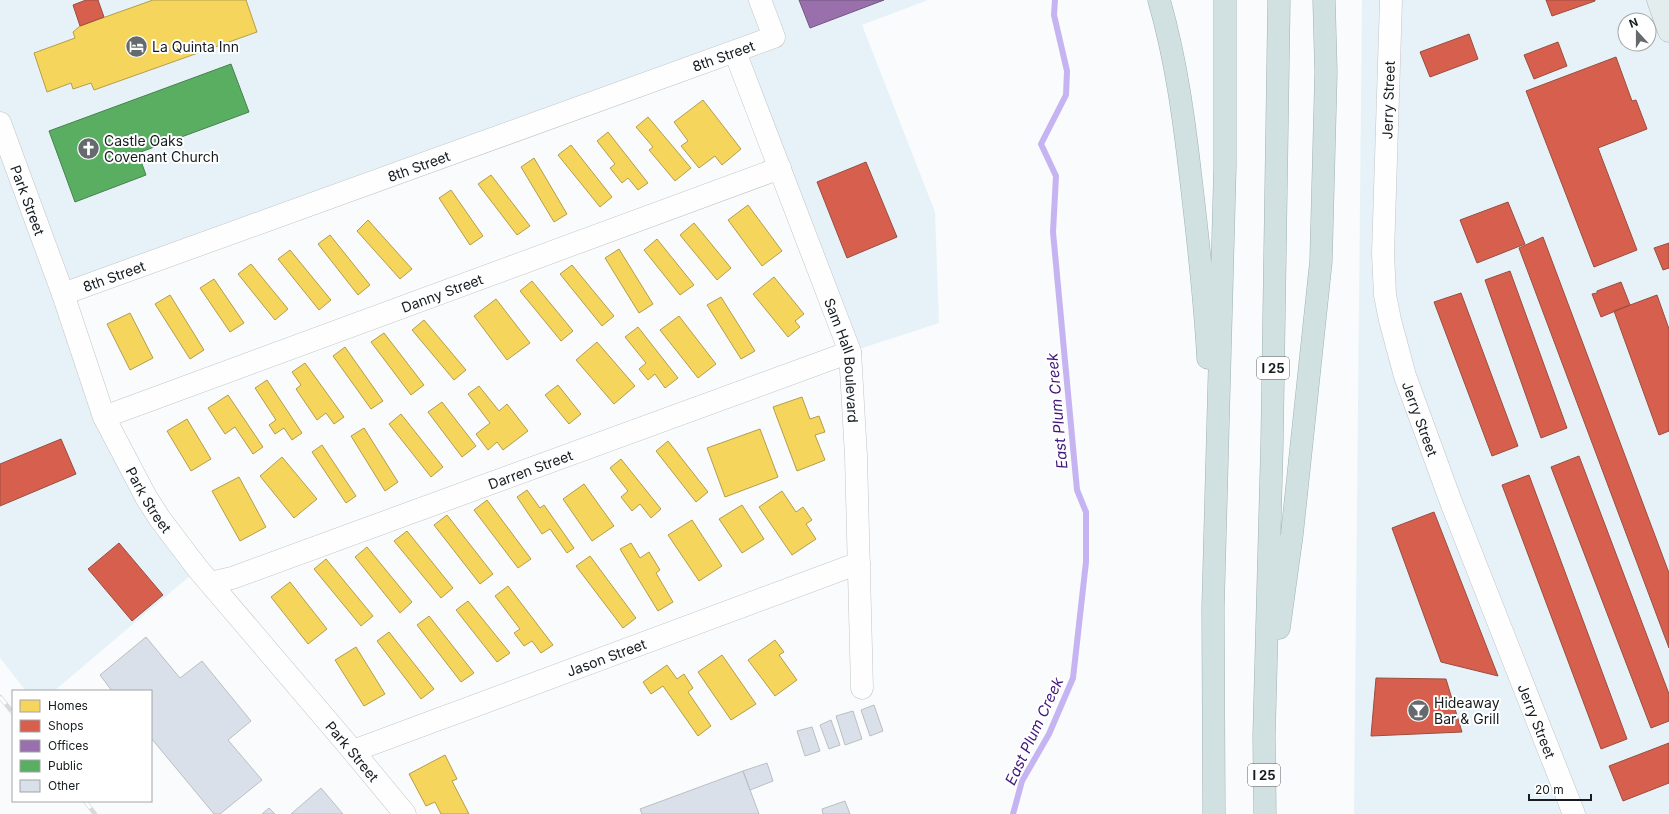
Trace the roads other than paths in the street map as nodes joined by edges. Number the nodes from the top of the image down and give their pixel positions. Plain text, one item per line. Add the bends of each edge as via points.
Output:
1 (760, 0) edge
2 (1159, 0) edge
3 (1225, 0) edge
4 (1279, 0) edge
5 (1324, 0) edge
6 (1392, 0) edge
7 (1658, 0) edge
8 (1669, 31) edge
9 (735, 52) junction
10 (0, 123) edge
11 (780, 168) junction
12 (63, 294) junction
13 (850, 352) junction
14 (104, 417) junction
15 (1216, 519) junction
16 (859, 563) junction
17 (210, 583) junction
18 (862, 688) dead end
19 (1264, 736) junction
20 (353, 751) junction
21 (405, 814) edge
22 (1214, 814) edge
23 (1265, 814) edge
24 (1574, 814) edge

1 - 9 street, 8th Street via 774,37
2 - 15 highway via 1174,60 1182,108 1199,249
3 - 15 highway via 1225,166
4 - 19 highway, I 25 via 1272,444
5 - 19 highway via 1326,72 1321,261 1292,534
6 - 24 street, Jerry Street via 1383,254 1385,294 1390,320 1405,376 1448,495
7 - 8 main road
9 - 11 street, Sam Hall Boulevard
9 - 12 street, 8th Street
10 - 12 street, Park Street
11 - 13 street, Sam Hall Boulevard
11 - 14 street, Danny Street
12 - 14 street, Park Street
13 - 16 street, Sam Hall Boulevard
13 - 17 street, Darren Street via 232,578
14 - 17 street, Park Street via 139,485 160,519
15 - 22 highway via 1213,608
16 - 18 street, Sam Hall Boulevard
16 - 20 street, Jason Street
17 - 20 street, Park Street
19 - 23 highway, I 25
20 - 21 street, Park Street

